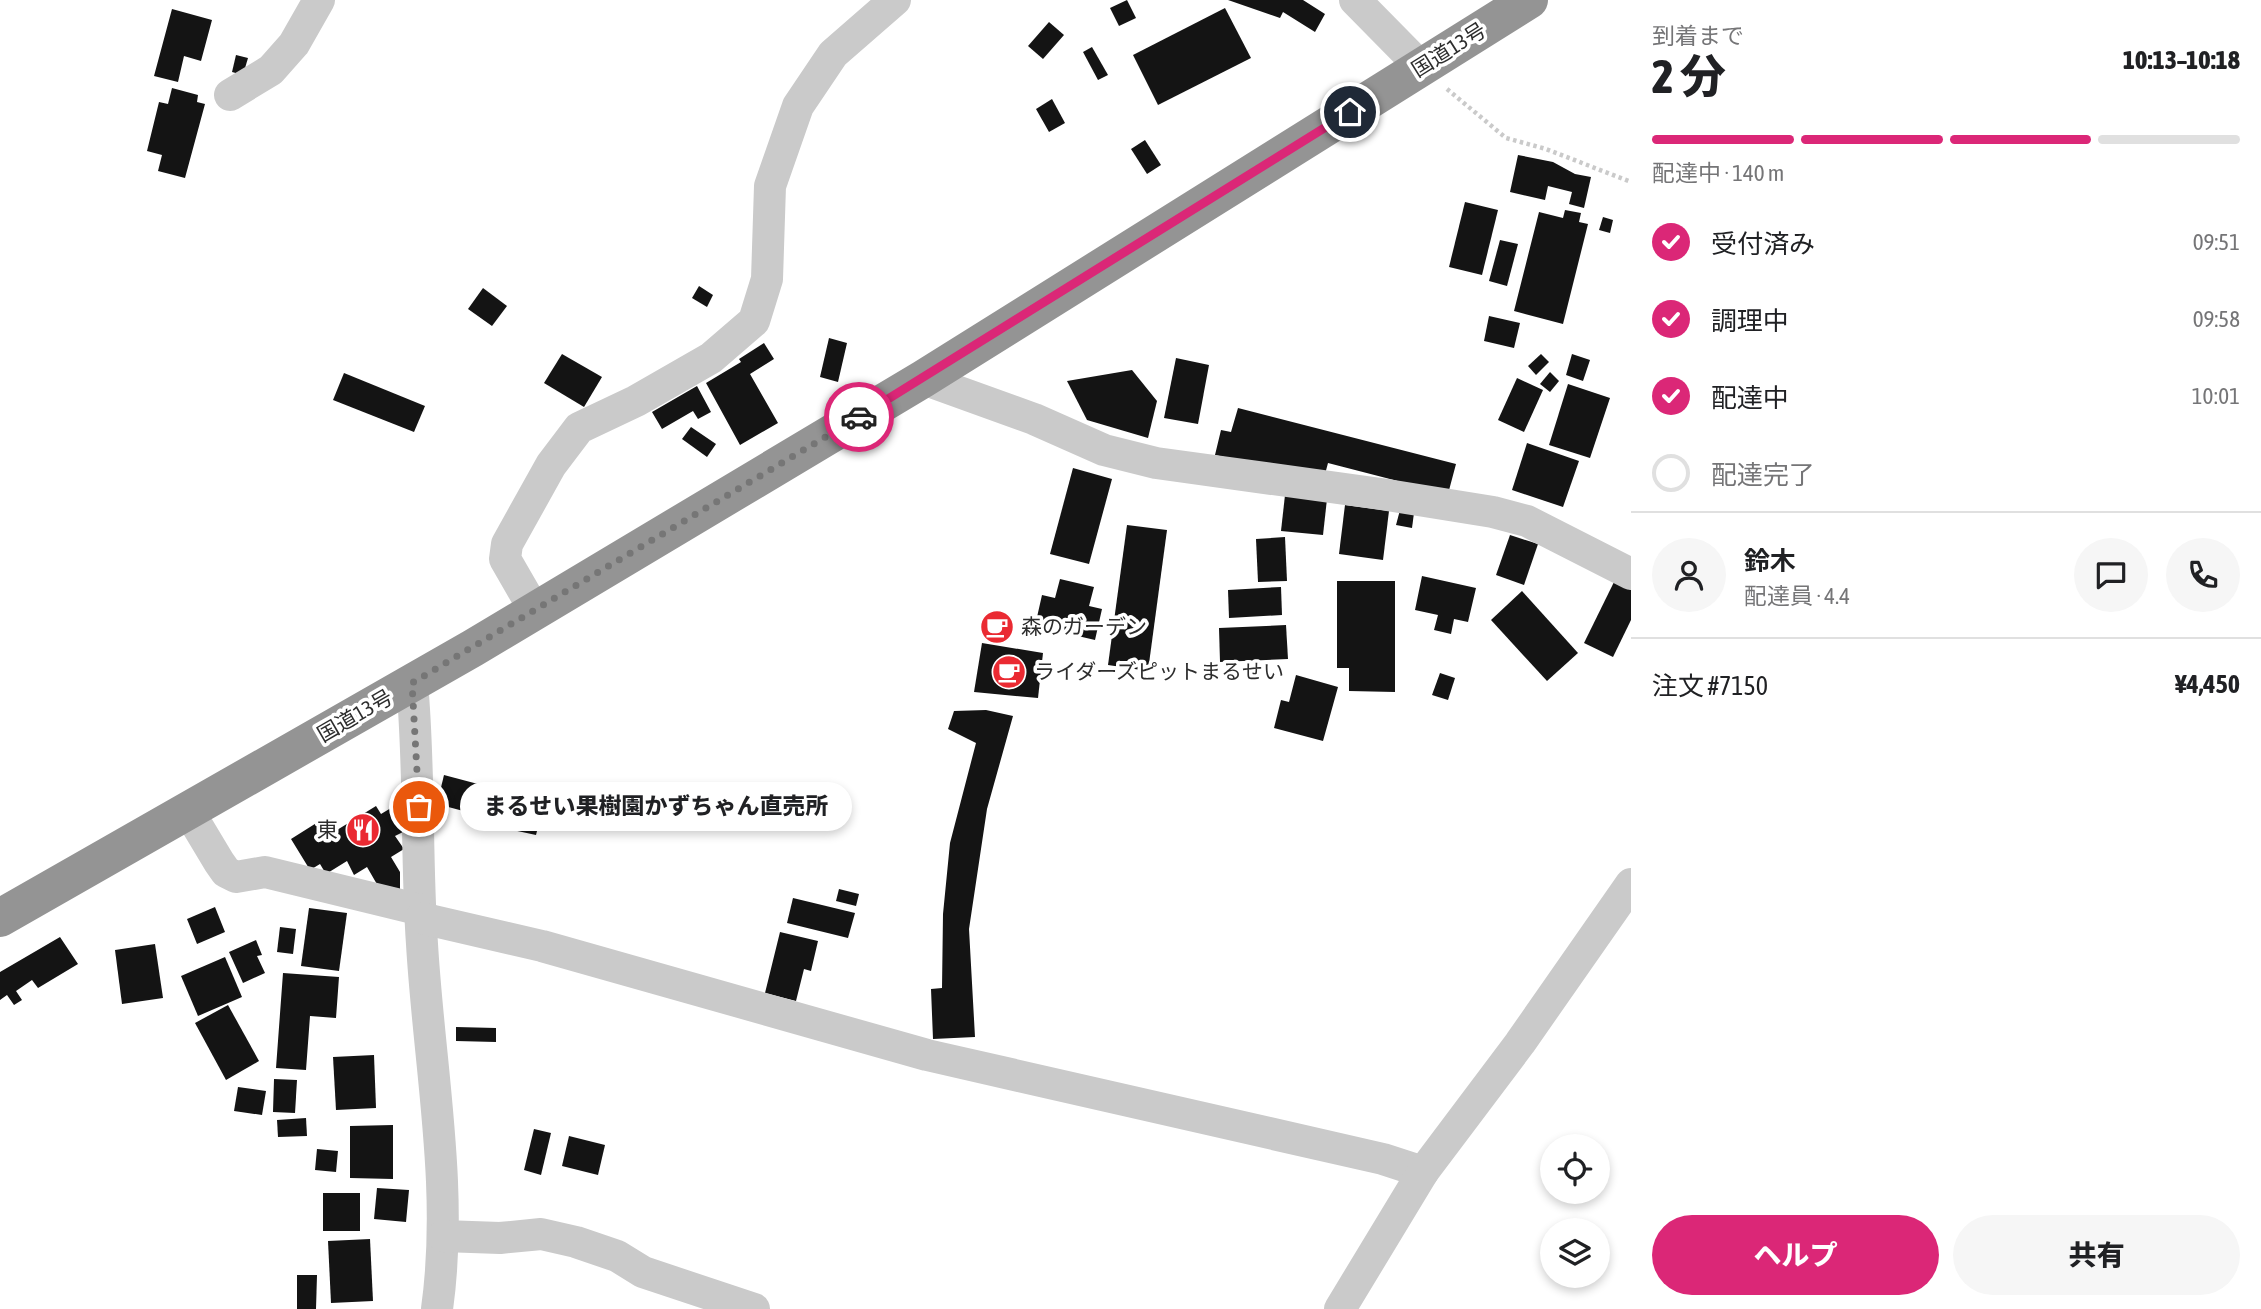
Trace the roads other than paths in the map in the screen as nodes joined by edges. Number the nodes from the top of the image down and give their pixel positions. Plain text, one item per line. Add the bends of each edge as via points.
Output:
1 (320, 0) edge
2 (895, 0) edge
3 (1355, 0) edge
4 (1529, 0) edge
5 (1421, 67) junction
6 (230, 95) dead end
7 (923, 379) junction
8 (1631, 575) edge
9 (535, 611) junction
10 (412, 683) junction
11 (189, 812) junction
12 (1631, 884) edge
13 (421, 914) junction
14 (0, 918) edge
15 (1423, 1172) junction
16 (443, 1236) junction
17 (437, 1309) edge
18 (754, 1309) edge
19 (1340, 1309) edge

1 - 6 street via 294,44 271,70
2 - 9 street via 833,54 798,106 770,186 767,279 754,321 711,359 579,428 551,465 507,544 505,559
3 - 5 street
4 - 5 highway, 国道13号
5 - 7 highway, 国道13号
7 - 8 street via 1104,450 1156,463 1381,494 1527,521
7 - 9 highway, 国道13号
9 - 10 highway, 国道13号
10 - 11 highway, 国道13号
10 - 13 street
11 - 13 street via 226,872 236,877 265,872
11 - 14 highway, 国道13号
12 - 15 street
13 - 15 street via 927,1055
13 - 16 street
15 - 19 street
16 - 17 street
16 - 18 street via 541,1234 576,1242 617,1256 643,1272

